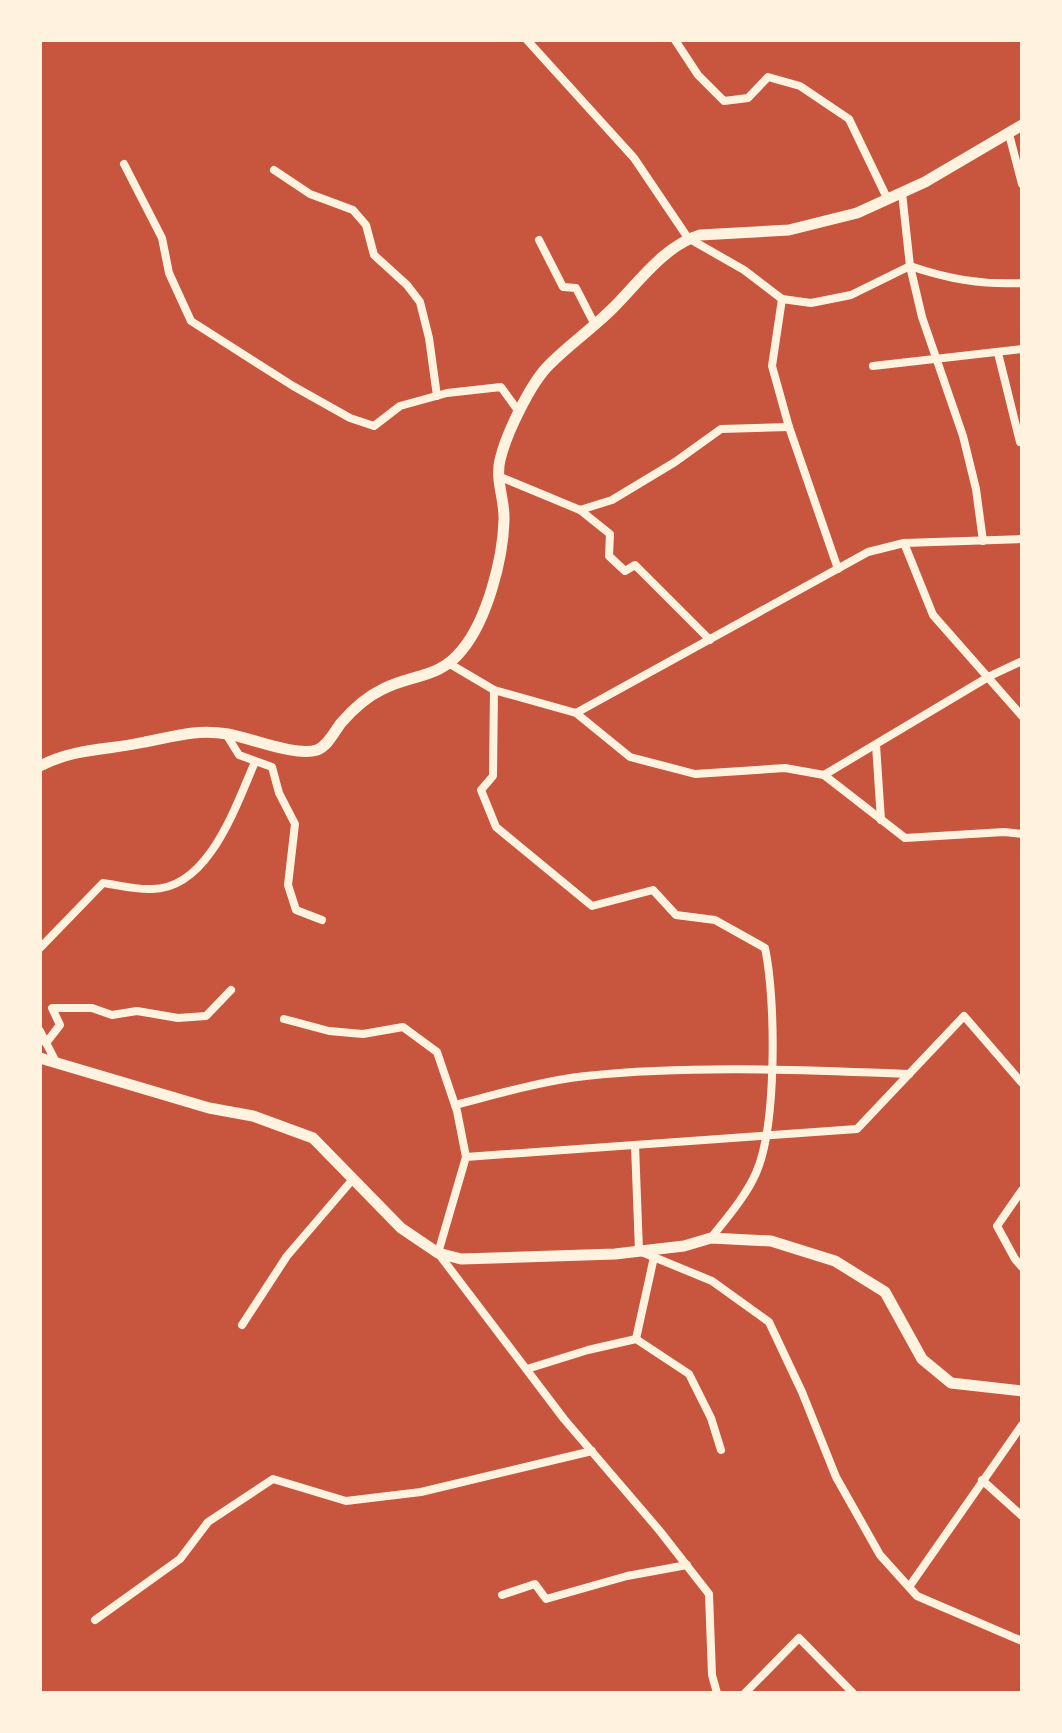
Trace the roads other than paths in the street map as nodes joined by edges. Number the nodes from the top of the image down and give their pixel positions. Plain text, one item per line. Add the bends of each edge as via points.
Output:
1 (527, 40) edge
2 (675, 40) edge
3 (1022, 125) edge
4 (1009, 134) junction
5 (124, 164) dead end
6 (274, 170) dead end
7 (1022, 184) edge
8 (902, 193) junction
9 (888, 200) junction
10 (688, 238) junction
11 (539, 240) dead end
12 (910, 266) junction
13 (1022, 283) edge
14 (782, 299) junction
15 (595, 325) junction
16 (1022, 349) edge
17 (998, 353) junction
18 (936, 359) junction
19 (873, 366) dead end
20 (437, 396) junction
21 (519, 412) junction
22 (789, 427) junction
23 (1020, 442) dead end
24 (498, 476) junction
25 (580, 510) junction
26 (1022, 539) edge
27 (983, 541) junction
28 (904, 543) junction
29 (838, 569) junction
30 (710, 640) junction
31 (1022, 661) edge
32 (450, 664) junction
33 (990, 676) junction
34 (494, 690) junction
35 (576, 713) junction
36 (1022, 716) edge
37 (226, 734) junction
38 (876, 745) junction
39 (255, 762) junction
40 (40, 766) edge
41 (824, 775) junction
42 (882, 821) junction
43 (1022, 834) edge
44 (322, 920) dead end
45 (40, 948) edge
46 (231, 990) dead end
47 (284, 1019) dead end
48 (40, 1031) edge
49 (46, 1043) junction
50 (40, 1058) edge
51 (56, 1062) junction
52 (770, 1070) junction
53 (909, 1074) junction
54 (1022, 1083) edge
55 (455, 1105) junction
56 (767, 1136) junction
57 (635, 1145) junction
58 (466, 1157) junction
59 (353, 1179) junction
60 (1022, 1190) edge
61 (711, 1238) junction
62 (639, 1251) junction
63 (438, 1253) junction
64 (654, 1257) junction
65 (1022, 1267) edge
66 (242, 1325) dead end
67 (636, 1339) junction
68 (527, 1369) junction
69 (1022, 1391) edge
70 (1022, 1425) edge
71 (721, 1450) dead end
72 (592, 1451) junction
73 (982, 1480) junction
74 (1022, 1516) edge
75 (687, 1565) junction
76 (909, 1587) junction
77 (502, 1595) dead end
78 (95, 1620) dead end
79 (1022, 1641) edge
80 (717, 1693) edge
81 (745, 1693) edge
82 (853, 1693) edge

1 - 10 street via 634,158
2 - 9 street via 724,101 748,98 768,77 800,86 849,119
3 - 4 street
4 - 7 street
4 - 8 street
5 - 20 street via 162,238 169,273 191,321 293,386 374,426 400,406
6 - 20 street via 310,194 353,210 366,225 374,255 420,302
8 - 9 street
8 - 12 street
9 - 10 street via 810,227
10 - 14 street
10 - 15 street
11 - 15 street via 563,287 576,288
12 - 13 street via 974,283
12 - 14 street via 851,295 811,303
12 - 18 street
14 - 22 street via 772,366
15 - 21 street via 547,366
16 - 17 street
17 - 18 street
17 - 23 street
18 - 19 street
18 - 27 street via 973,476
20 - 21 street via 501,387
21 - 24 street
22 - 25 street via 721,429 612,500
22 - 29 street
24 - 25 street
24 - 32 street via 504,518 491,587 478,626
25 - 30 street via 610,534 609,556 625,571 635,565
26 - 27 street
27 - 28 street
28 - 29 street via 868,552
28 - 33 street via 933,615
29 - 30 street
30 - 35 street
31 - 33 street
32 - 34 street
32 - 37 street via 368,696 317,750
33 - 36 street
33 - 38 street
34 - 35 street
34 - 52 street via 493,776 481,790 496,827 592,906 653,890 676,915 715,920 765,948 771,974
35 - 41 street via 630,757 695,774 785,768
37 - 39 street via 239,755
37 - 40 street via 183,732 76,751
38 - 41 street
38 - 42 street
39 - 44 street via 272,767 295,824 288,885 296,910
39 - 45 street via 227,828 198,868 177,884 153,890 103,883
41 - 42 street
42 - 43 street via 905,838
46 - 49 street via 206,1016 52,1008 60,1025
47 - 55 street via 363,1034 403,1027 437,1052
48 - 49 street
49 - 51 street
50 - 51 street
51 - 59 street via 253,1116 313,1138
52 - 53 street
52 - 55 street via 584,1077 523,1086
52 - 56 street
53 - 54 street via 964,1016
53 - 56 street via 857,1129
55 - 58 street
56 - 57 street
56 - 61 street via 756,1174
57 - 58 street
57 - 62 street
58 - 63 street
59 - 63 street via 401,1228
59 - 66 street via 287,1256
60 - 65 street via 997,1226
61 - 62 street
61 - 69 street via 771,1241 835,1261 885,1292 922,1359 951,1383
62 - 63 street via 461,1259
62 - 64 street
63 - 68 street
64 - 67 street
64 - 76 street via 712,1281 769,1322 836,1477 880,1555
67 - 68 street
67 - 71 street via 689,1374
68 - 72 street
70 - 73 street
72 - 75 street
72 - 78 street via 421,1492 346,1501 273,1479 208,1522 180,1559
73 - 74 street
73 - 76 street
75 - 77 street via 546,1599 535,1584
75 - 80 street via 709,1594
76 - 79 street via 917,1596
81 - 82 street via 799,1638

